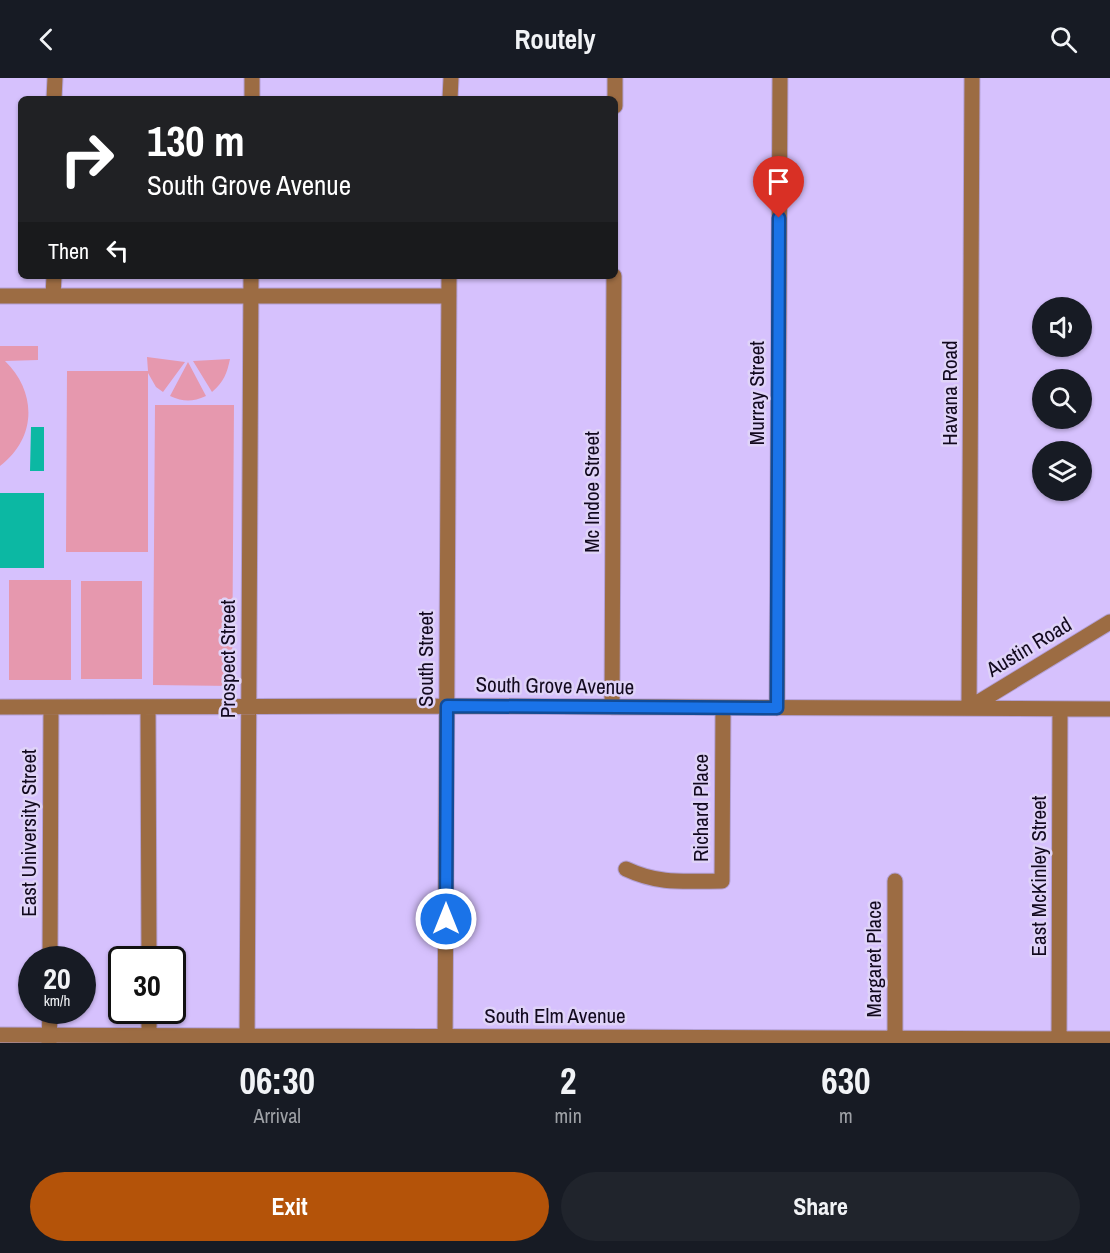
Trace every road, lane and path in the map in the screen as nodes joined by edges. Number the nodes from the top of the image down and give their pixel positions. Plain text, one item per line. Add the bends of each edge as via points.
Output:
1 (54, 78) edge
2 (252, 78) edge
3 (450, 78) edge
4 (615, 78) edge
5 (780, 78) edge
6 (972, 78) edge
7 (54, 96) edge
8 (252, 96) edge
9 (450, 96) edge
10 (615, 96) edge
11 (54, 279) edge
12 (251, 279) edge
13 (449, 279) edge
14 (614, 279) edge
15 (0, 296) edge
16 (53, 296) junction
17 (251, 296) junction
18 (449, 296) junction
19 (1110, 622) edge
20 (447, 706) junction
21 (0, 707) edge
22 (51, 707) junction
23 (148, 707) junction
24 (249, 707) junction
25 (612, 707) junction
26 (723, 708) junction
27 (777, 708) junction
28 (969, 708) junction
29 (1060, 709) junction
30 (1110, 709) edge
31 (626, 868) dead end
32 (896, 881) dead end
33 (50, 946) edge
34 (149, 946) edge
35 (50, 1024) edge
36 (0, 1035) edge
37 (895, 1038) junction
38 (49, 1039) edge
39 (149, 1039) edge
40 (1110, 1039) edge
41 (247, 1040) edge
42 (445, 1040) edge
43 (1059, 1041) edge

1 - 7 street
2 - 8 street
3 - 9 street
4 - 10 street
5 - 27 street, Murray Street
6 - 28 street, Havana Road
11 - 16 street
12 - 17 street, Prospect Street
13 - 18 street, South Street
14 - 25 street, Mc Indoe Street
15 - 16 street
16 - 17 street
17 - 18 street
17 - 24 street, Prospect Street
18 - 20 street, South Street
19 - 28 street, Austin Road
20 - 24 street, South Grove Avenue
20 - 25 street, South Grove Avenue
20 - 42 street, South Street
21 - 22 street, South Grove Avenue
22 - 23 street, South Grove Avenue
22 - 33 street, East University Street
23 - 24 street, South Grove Avenue
23 - 34 street
24 - 41 street, Prospect Street
25 - 26 street, South Grove Avenue
26 - 27 street, South Grove Avenue
26 - 31 street, Richard Place via 722,881 661,881
27 - 28 street, South Grove Avenue
28 - 29 street, South Grove Avenue
29 - 30 street, South Grove Avenue
29 - 43 street, East McKinley Street
32 - 37 street, Margaret Place
35 - 38 street
36 - 38 street, South Elm Avenue
37 - 42 street, South Elm Avenue
37 - 43 street, South Elm Avenue
38 - 39 street, South Elm Avenue
39 - 41 street, South Elm Avenue
40 - 43 street, South Elm Avenue
41 - 42 street, South Elm Avenue

